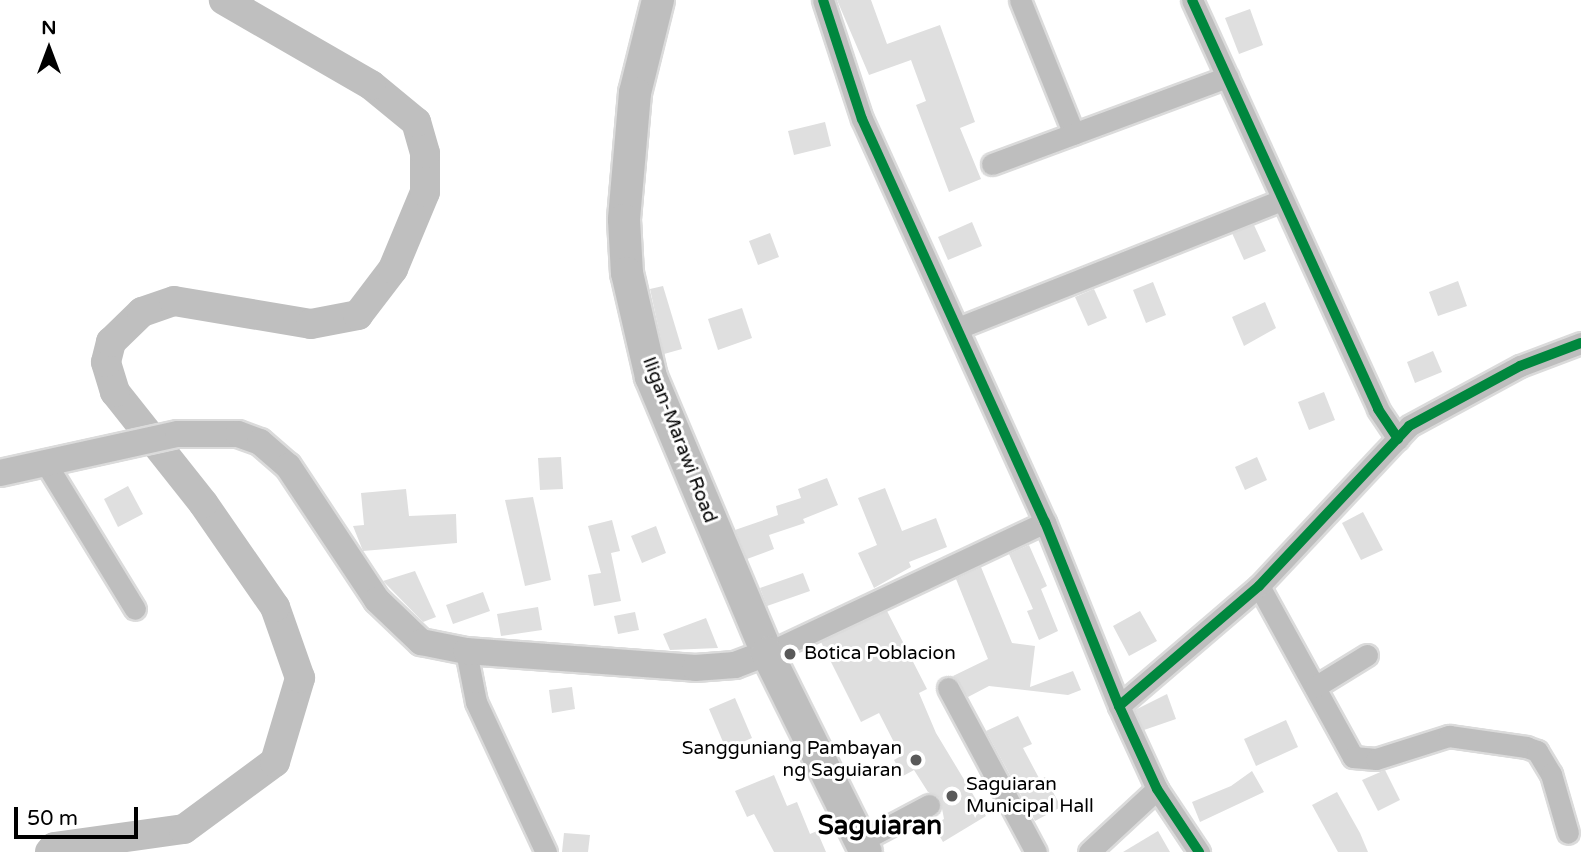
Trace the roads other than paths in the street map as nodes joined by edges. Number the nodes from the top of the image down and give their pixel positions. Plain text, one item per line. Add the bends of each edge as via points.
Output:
1 (659, 0) edge
2 (823, 0) edge
3 (1020, 0) edge
4 (1192, 0) edge
5 (1227, 77) junction
6 (1074, 134) junction
7 (992, 164) dead end
8 (1282, 200) junction
9 (958, 328) junction
10 (1581, 343) edge
11 (1398, 439) junction
12 (45, 462) junction
13 (0, 473) edge
14 (1045, 522) junction
15 (1259, 586) junction
16 (135, 609) dead end
17 (466, 651) junction
18 (767, 653) junction
19 (1367, 655) dead end
20 (1315, 687) junction
21 (948, 688) dead end
22 (1119, 706) junction
23 (1157, 789) junction
24 (929, 805) dead end
25 (1568, 834) dead end
26 (864, 847) edge
27 (546, 852) edge
28 (1036, 852) edge
29 (1089, 852) edge
30 (1199, 852) edge

1 - 18 highway, Iligan-Marawi Road via 630,131 624,220 627,273 650,377
2 - 9 street via 862,119
3 - 6 street
4 - 5 street
5 - 6 street
5 - 8 street
6 - 7 street
8 - 9 street
8 - 11 street via 1378,409
9 - 14 street
10 - 11 street via 1520,366 1435,409
11 - 15 street
12 - 13 main road
12 - 16 street
12 - 17 main road via 127,442 214,430 260,442 288,466 377,600 401,627 421,642
14 - 18 street
14 - 22 street
15 - 20 street
15 - 22 street
17 - 18 main road via 695,668 735,665
17 - 27 street via 476,702
18 - 26 highway, Iligan-Marawi Road
19 - 20 street
20 - 25 street via 1353,757 1360,760 1449,736 1537,751 1551,774
21 - 28 street
22 - 23 street
23 - 29 street
23 - 30 street
24 - 26 street

